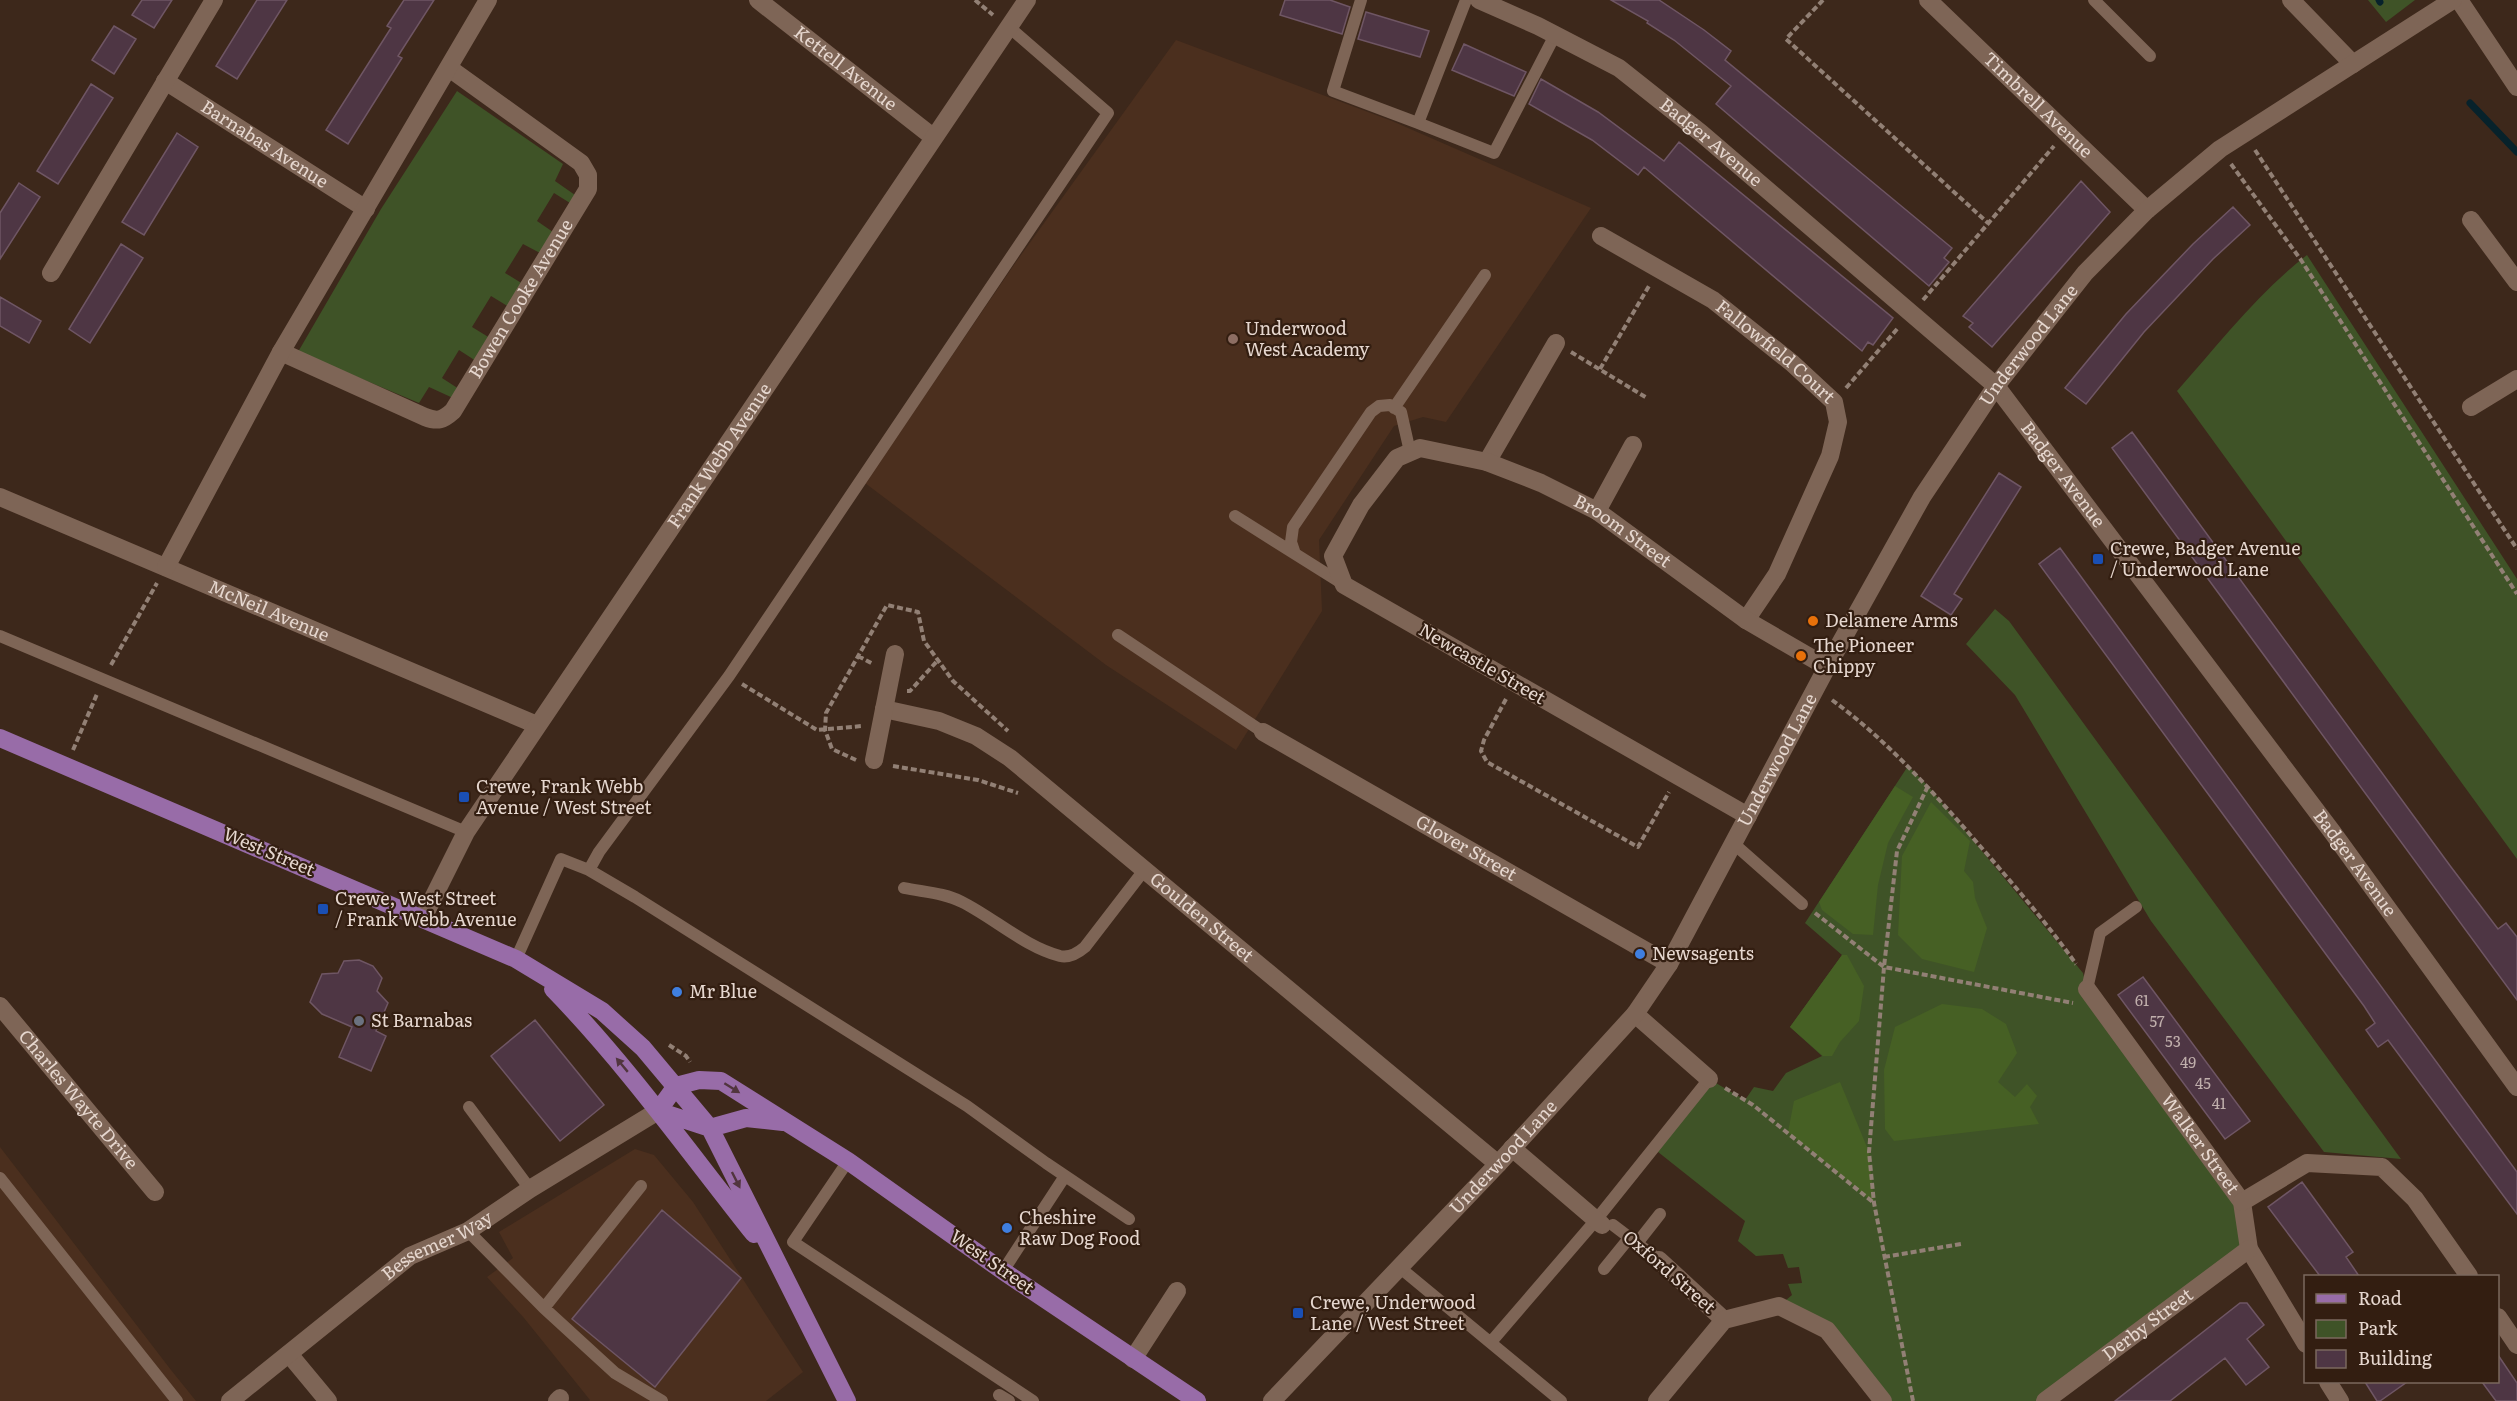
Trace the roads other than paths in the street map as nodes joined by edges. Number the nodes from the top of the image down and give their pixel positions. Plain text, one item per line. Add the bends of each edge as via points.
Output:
1 (214, 0) edge
2 (488, 0) edge
3 (758, 0) edge
4 (1027, 0) edge
5 (1361, 0) edge
6 (1466, 0) edge
7 (1479, 0) edge
8 (1928, 0) edge
9 (2094, 0) edge
10 (2291, 0) edge
11 (2453, 0) edge
12 (2459, 0) edge
13 (1009, 27) junction
14 (1555, 35) junction
15 (2150, 56) dead end
16 (2353, 64) junction
17 (449, 68) junction
18 (165, 81) junction
19 (2517, 87) edge
20 (1418, 123) junction
21 (933, 137) junction
22 (366, 209) junction
23 (2147, 210) junction
24 (2471, 220) dead end
25 (1601, 236) dead end
26 (51, 273) dead end
27 (1485, 276) dead end
28 (2517, 282) edge
29 (1556, 343) road end
30 (281, 352) junction
31 (2517, 380) edge
32 (1996, 386) junction
33 (2471, 407) dead end
34 (1394, 408) junction
35 (1633, 445) dead end
36 (1403, 455) junction
37 (1487, 462) junction
38 (0, 497) edge
39 (1597, 511) junction
40 (1234, 516) dead end
41 (1295, 554) junction
42 (166, 567) junction
43 (1344, 585) junction
44 (1746, 620) junction
45 (1118, 635) dead end
46 (0, 636) edge
47 (895, 654) dead end
48 (1827, 667) junction
49 (884, 708) junction
50 (537, 725) junction
51 (1263, 732) joint
52 (0, 738) edge
53 (875, 762) road end
54 (1748, 816) junction
55 (466, 832) junction
56 (1733, 843) junction
57 (1145, 869) junction
58 (589, 870) junction
59 (904, 888) dead end
60 (1802, 904) road end
61 (2136, 906) dead end
62 (423, 918) junction
63 (516, 959) junction
64 (1669, 964) junction
65 (535, 972) junction
66 (2092, 995) joint
67 (0, 1006) edge
68 (1635, 1014) junction
69 (1709, 1079) joint
70 (676, 1086) junction
71 (2517, 1087) edge
72 (469, 1107) dead end
73 (658, 1111) junction
74 (788, 1123) junction
75 (710, 1128) junction
76 (1512, 1148) junction
77 (848, 1161) junction
78 (1498, 1164) junction
79 (1065, 1176) junction
80 (0, 1178) edge
81 (641, 1186) dead end
82 (530, 1189) junction
83 (155, 1192) dead end
84 (2242, 1202) junction
85 (1660, 1214) dead end
86 (1129, 1219) dead end
87 (1604, 1223) junction
88 (468, 1231) junction
89 (1634, 1240) junction
90 (2249, 1249) junction
91 (1659, 1260) joint
92 (778, 1264) junction
93 (1399, 1267) junction
94 (1604, 1269) dead end
95 (1003, 1271) junction
96 (2468, 1275) edge
97 (1177, 1291) dead end
98 (544, 1308) junction
99 (2499, 1318) edge
100 (1724, 1320) junction
101 (2304, 1341) edge
102 (1491, 1342) junction
103 (2517, 1345) edge
104 (289, 1354) junction
105 (1133, 1359) junction
106 (2329, 1383) edge
107 (177, 1401) edge
108 (230, 1401) edge
109 (328, 1401) edge
110 (662, 1401) edge
111 (847, 1401) edge
112 (1033, 1401) edge
113 (1197, 1401) edge
114 (1272, 1401) edge
115 (1561, 1401) edge
116 (1657, 1401) edge
117 (1883, 1401) edge
118 (2045, 1401) edge
119 (2340, 1401) edge

1 - 18 street
2 - 17 street
3 - 21 street, Kettell Avenue
4 - 13 street, Frank Webb Avenue
5 - 20 lane via 1333,91
6 - 20 lane
7 - 14 street, Badger Avenue
8 - 23 street, Timbrell Avenue
9 - 15 lane
10 - 16 street
11 - 16 street, Underwood Lane
12 - 19 street
13 - 21 street, Frank Webb Avenue
13 - 58 lane via 1108,113 729,676
14 - 20 lane via 1494,153
14 - 32 street, Badger Avenue via 1619,69 1701,134
16 - 23 street, Underwood Lane via 2245,131
17 - 22 street
17 - 30 street, Bowen Cooke Avenue via 581,163 588,175 588,189 453,411 444,419 435,421
18 - 22 street, Barnabas Avenue
18 - 26 street
21 - 50 street, Frank Webb Avenue
22 - 30 street
23 - 32 street, Underwood Lane via 2085,273
24 - 28 street
25 - 44 street, Fallowfield Court via 1713,300 1834,402 1838,422 1830,456 1777,574
27 - 34 lane
29 - 37 street
30 - 42 street
31 - 33 street
32 - 48 street, Underwood Lane via 1922,497
32 - 71 street, Badger Avenue via 2333,833
34 - 36 lane via 1401,412
34 - 41 lane via 1379,406 1364,421 1293,527 1291,542
35 - 39 street
36 - 37 street, Broom Street via 1420,448
36 - 43 street via 1360,505 1333,556
37 - 39 street, Broom Street
38 - 42 street, McNeil Avenue
39 - 44 street, Broom Street
40 - 41 lane
41 - 43 lane
42 - 50 street, McNeil Avenue
43 - 54 street, Newcastle Street
44 - 48 street, Broom Street
45 - 51 lane
46 - 55 lane
47 - 49 street
48 - 54 street, Underwood Lane
49 - 53 street
49 - 57 street, Goulden Street via 939,721 976,736 1010,758
50 - 55 street, Frank Webb Avenue
51 - 64 street, Glover Street
52 - 62 main road, West Street
54 - 56 street, Underwood Lane
55 - 62 street, Frank Webb Avenue
56 - 60 lane
56 - 64 street, Underwood Lane
57 - 59 lane via 1085,947 1070,956 1035,945 961,901
57 - 78 street, Goulden Street
58 - 63 lane via 561,859
58 - 79 lane via 957,1099
61 - 66 lane via 2100,933
62 - 63 main road, West Street
63 - 65 main road, West Street
64 - 68 street, Underwood Lane
65 - 70 main road, West Street via 602,1011 643,1048
73 -> 65 main road, West Street via 588,1025
66 - 84 street, Walker Street
67 - 83 street, Charles Wayte Drive
68 - 69 street
68 - 76 street, Underwood Lane
69 - 87 lane
70 - 73 main road
70 -> 74 main road, West Street via 699,1080 721,1081
70 - 75 main road, West Street
72 - 82 lane
73 - 75 main road
73 - 82 street, Bessemer Way
73 - 92 main road, West Street
74 - 75 main road, West Street via 746,1118
74 - 77 main road, West Street
75 -> 92 main road
76 - 78 street, Underwood Lane
76 - 87 street
77 - 95 main road, West Street
77 - 112 lane via 793,1242
78 - 93 street, Underwood Lane
79 - 86 lane
79 - 95 lane
80 - 107 lane
81 - 98 lane
82 - 88 street, Bessemer Way
84 - 90 street, Walker Street
84 - 96 street via 2307,1162 2382,1167 2415,1199
85 - 89 lane
87 - 89 lane, Oxford Street
87 - 102 lane
88 - 98 lane
88 - 104 street, Bessemer Way via 410,1256
89 - 91 lane, Oxford Street
89 - 94 lane
90 - 101 street, Walker Street
90 - 118 street, Derby Street
91 - 100 street, Oxford Street
92 - 111 main road
93 - 102 lane
93 - 114 street, Underwood Lane
95 - 105 main road, West Street
97 - 105 street
98 - 110 lane via 615,1373
99 - 103 street
100 - 116 street, Oxford Street
100 - 117 street, Oxford Street via 1779,1306 1827,1330
102 - 115 lane
104 - 108 street, Bessemer Way
104 - 109 street
105 - 113 main road, West Street
106 - 119 street

